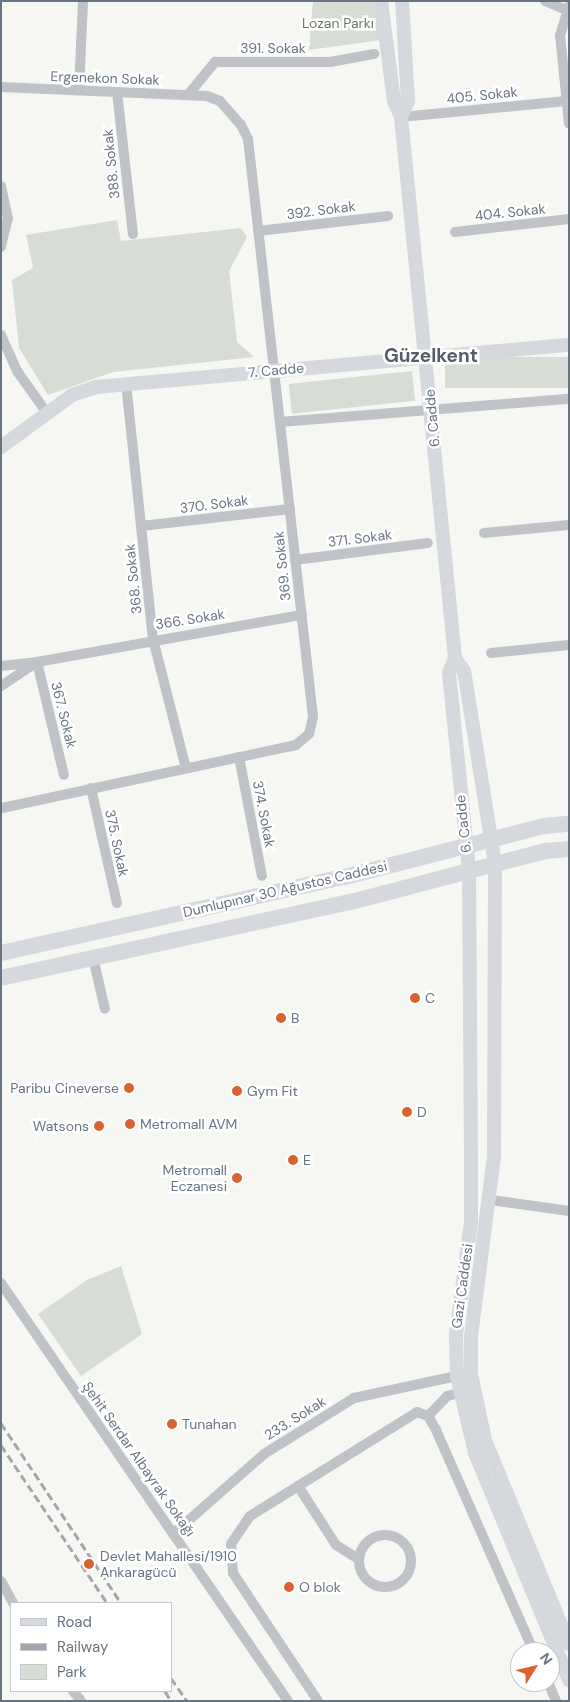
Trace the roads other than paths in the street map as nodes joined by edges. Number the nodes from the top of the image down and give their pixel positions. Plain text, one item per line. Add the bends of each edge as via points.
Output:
1 (83, 1) edge
2 (381, 1) edge
3 (402, 1) edge
4 (545, 1) edge
5 (567, 8) edge
6 (374, 54) dead end
7 (1, 87) edge
8 (79, 90) junction
9 (117, 92) junction
10 (188, 95) junction
11 (207, 96) joint
12 (566, 101) junction
13 (401, 117) junction
14 (569, 124) edge
15 (1, 186) edge
16 (3, 206) edge
17 (388, 216) dead end
18 (569, 219) edge
19 (258, 231) junction
20 (455, 232) dead end
21 (133, 234) dead end
22 (1, 247) edge
23 (1, 335) edge
24 (569, 345) edge
25 (426, 358) junction
26 (274, 370) junction
27 (126, 384) junction
28 (569, 399) edge
29 (431, 411) junction
30 (47, 413) junction
31 (280, 422) junction
32 (1, 447) edge
33 (290, 509) junction
34 (569, 525) edge
35 (141, 526) junction
36 (484, 533) dead end
37 (428, 543) dead end
38 (295, 560) junction
39 (302, 616) junction
40 (153, 639) junction
41 (569, 645) edge
42 (491, 653) dead end
43 (455, 658) junction
44 (36, 662) junction
45 (1, 666) edge
46 (1, 686) edge
47 (239, 757) junction
48 (186, 768) junction
49 (64, 775) dead end
50 (91, 788) junction
51 (1, 808) edge
52 (569, 824) edge
53 (490, 840) junction
54 (464, 846) junction
55 (569, 850) edge
56 (495, 864) junction
57 (469, 871) junction
58 (262, 876) dead end
59 (116, 903) dead end
60 (1, 952) edge
61 (93, 958) junction
62 (1, 978) edge
63 (105, 1009) dead end
64 (471, 1156) junction
65 (494, 1156) junction
66 (491, 1200) junction
67 (569, 1211) edge
68 (1, 1283) edge
69 (457, 1376) junction
70 (467, 1392) junction
71 (428, 1416) junction
72 (298, 1486) junction
73 (174, 1534) junction
74 (358, 1559) junction
75 (1, 1581) edge
76 (12, 1602) edge
77 (530, 1642) edge
78 (569, 1644) edge
79 (569, 1680) edge
80 (288, 1701) edge
81 (318, 1701) edge

1 - 8 street
2 - 13 main road, 6. Cadde via 394,101
3 - 13 main road, 6. Cadde via 408,101
4 - 5 street
5 - 12 street via 560,35
6 - 10 street, 391. Sokak via 330,62 215,62
7 - 8 street, Ergenekon Sokak
8 - 9 street, Ergenekon Sokak
9 - 10 street, Ergenekon Sokak
9 - 21 street, 388. Sokak
10 - 11 street, Ergenekon Sokak
11 - 19 street, 369. Sokak via 232,111 248,139
12 - 13 street, 405. Sokak
12 - 14 street
13 - 25 main road, 6. Cadde
15 - 16 street
16 - 22 street via 8,218
17 - 19 street, 392. Sokak
18 - 20 street, 404. Sokak
19 - 26 street, 369. Sokak
23 - 30 street via 17,371
24 - 25 main road, 7. Cadde
25 - 26 main road, 7. Cadde
25 - 29 main road, 6. Cadde
26 - 27 main road, 7. Cadde
26 - 31 street, 369. Sokak
27 - 30 main road, 7. Cadde via 72,395
27 - 35 street, 368. Sokak
28 - 29 street
29 - 31 street
29 - 43 main road, 6. Cadde
30 - 32 main road, 7. Cadde
31 - 33 street, 369. Sokak
33 - 35 street, 370. Sokak
33 - 38 street, 369. Sokak
34 - 36 street
35 - 40 street, 368. Sokak
37 - 38 street, 371. Sokak
38 - 39 street, 369. Sokak
39 - 40 street, 366. Sokak
39 - 47 street, 369. Sokak via 313,717 309,734 296,745
40 - 44 street, 366. Sokak
40 - 48 street, 368. Sokak
41 - 42 street
43 - 53 main road, 6. Cadde via 464,671
43 - 54 main road, 6. Cadde via 450,673
44 - 45 street
44 - 46 street, 366. Sokak
44 - 49 street, 367. Sokak
47 - 48 street, 369. Sokak
47 - 58 street, 374. Sokak
48 - 50 street, 369. Sokak
50 - 51 street, 369. Sokak
50 - 59 street, 375. Sokak
52 - 53 main road, Dumlupınar 30 Ağustos Caddesi
53 - 54 main road, Dumlupınar 30 Ağustos Caddesi
53 - 56 main road, 6. Cadde
54 - 57 main road, 6. Cadde
54 - 60 main road, Dumlupınar 30 Ağustos Caddesi via 345,877
55 - 56 main road, Dumlupınar 30 Ağustos Caddesi
56 - 57 main road, Dumlupınar 30 Ağustos Caddesi
56 - 65 main road, Gazi Caddesi
57 - 61 main road, Dumlupınar 30 Ağustos Caddesi
57 - 64 main road, Gazi Caddesi
61 - 62 main road, Dumlupınar 30 Ağustos Caddesi
61 - 63 street
64 - 65 main road
64 - 69 main road, Gazi Caddesi via 471,1222 456,1335
65 - 66 main road, Gazi Caddesi
66 - 67 street
66 - 70 main road, Gazi Caddesi via 471,1336
68 - 73 street, Şehit Serdar Albayrak Sokağı
69 - 70 main road, Gazi Caddesi
69 - 73 street, 233. Sokak via 354,1398 264,1454
70 - 71 street via 447,1396
70 - 78 main road, Gazi Caddesi
70 - 79 main road, Gazi Caddesi via 474,1453
71 - 72 street via 410,1415
71 - 77 street
72 - 74 street via 336,1545
72 - 81 street via 238,1528 230,1558 240,1584
73 - 80 street, Şehit Serdar Albayrak Sokağı
74 - 74 street via 363,1576 378,1586 403,1580 411,1564 407,1547 387,1534 365,1543
75 - 76 street

